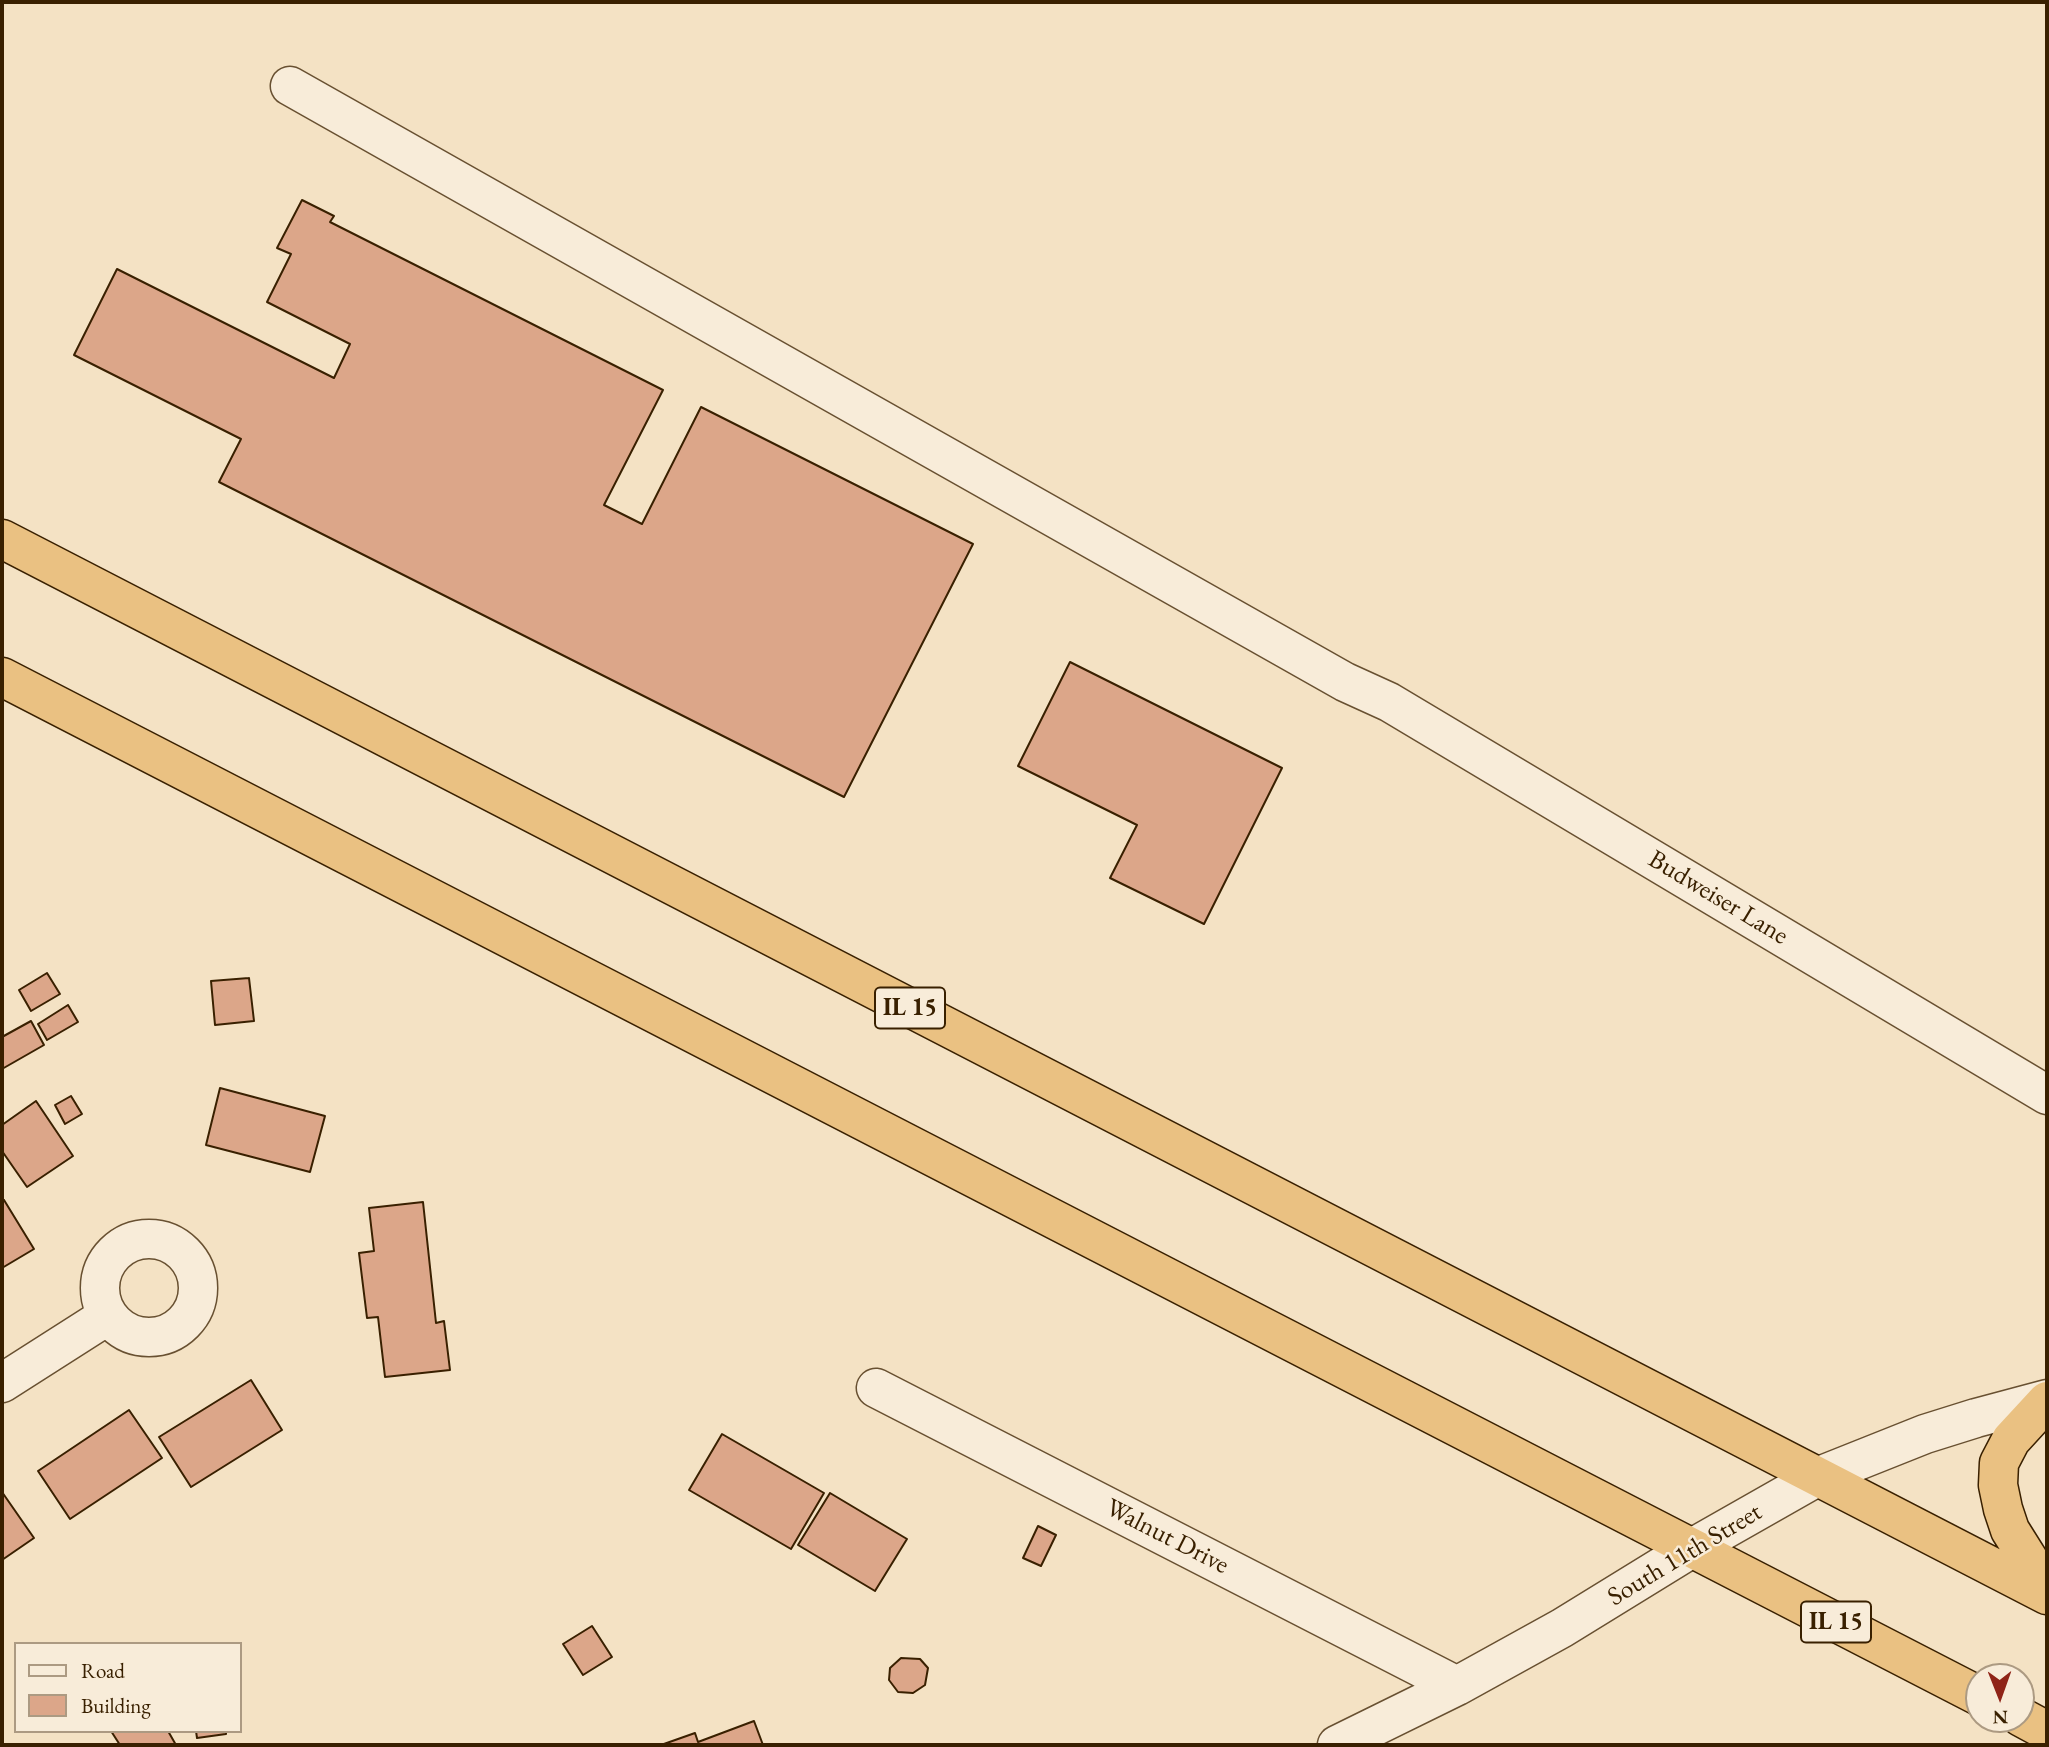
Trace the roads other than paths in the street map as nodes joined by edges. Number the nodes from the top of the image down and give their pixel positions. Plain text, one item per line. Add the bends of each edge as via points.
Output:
1 (290, 86) dead end
2 (2, 539) edge
3 (2, 677) edge
4 (2047, 1095) edge
5 (107, 1316) dead end
6 (2, 1383) edge
7 (876, 1388) dead end
8 (2047, 1400) edge
9 (1817, 1477) junction
10 (1692, 1548) junction
11 (2047, 1589) edge
12 (2047, 1595) edge
13 (1457, 1686) junction
14 (1965, 1689) edge
15 (1337, 1745) edge

1 - 4 street, Budweiser Lane via 1332,675 1389,702
2 - 9 highway, IL 15
3 - 10 highway, IL 15
5 - 6 street
7 - 13 street, Walnut Drive
8 - 9 street, South 11th Street via 1925,1434
8 - 11 highway via 2011,1440 1999,1463 1998,1485 2010,1530
9 - 10 street, South 11th Street
9 - 12 highway, IL 15
10 - 13 street, South 11th Street
10 - 14 highway, IL 15
13 - 15 street, South 11th Street

